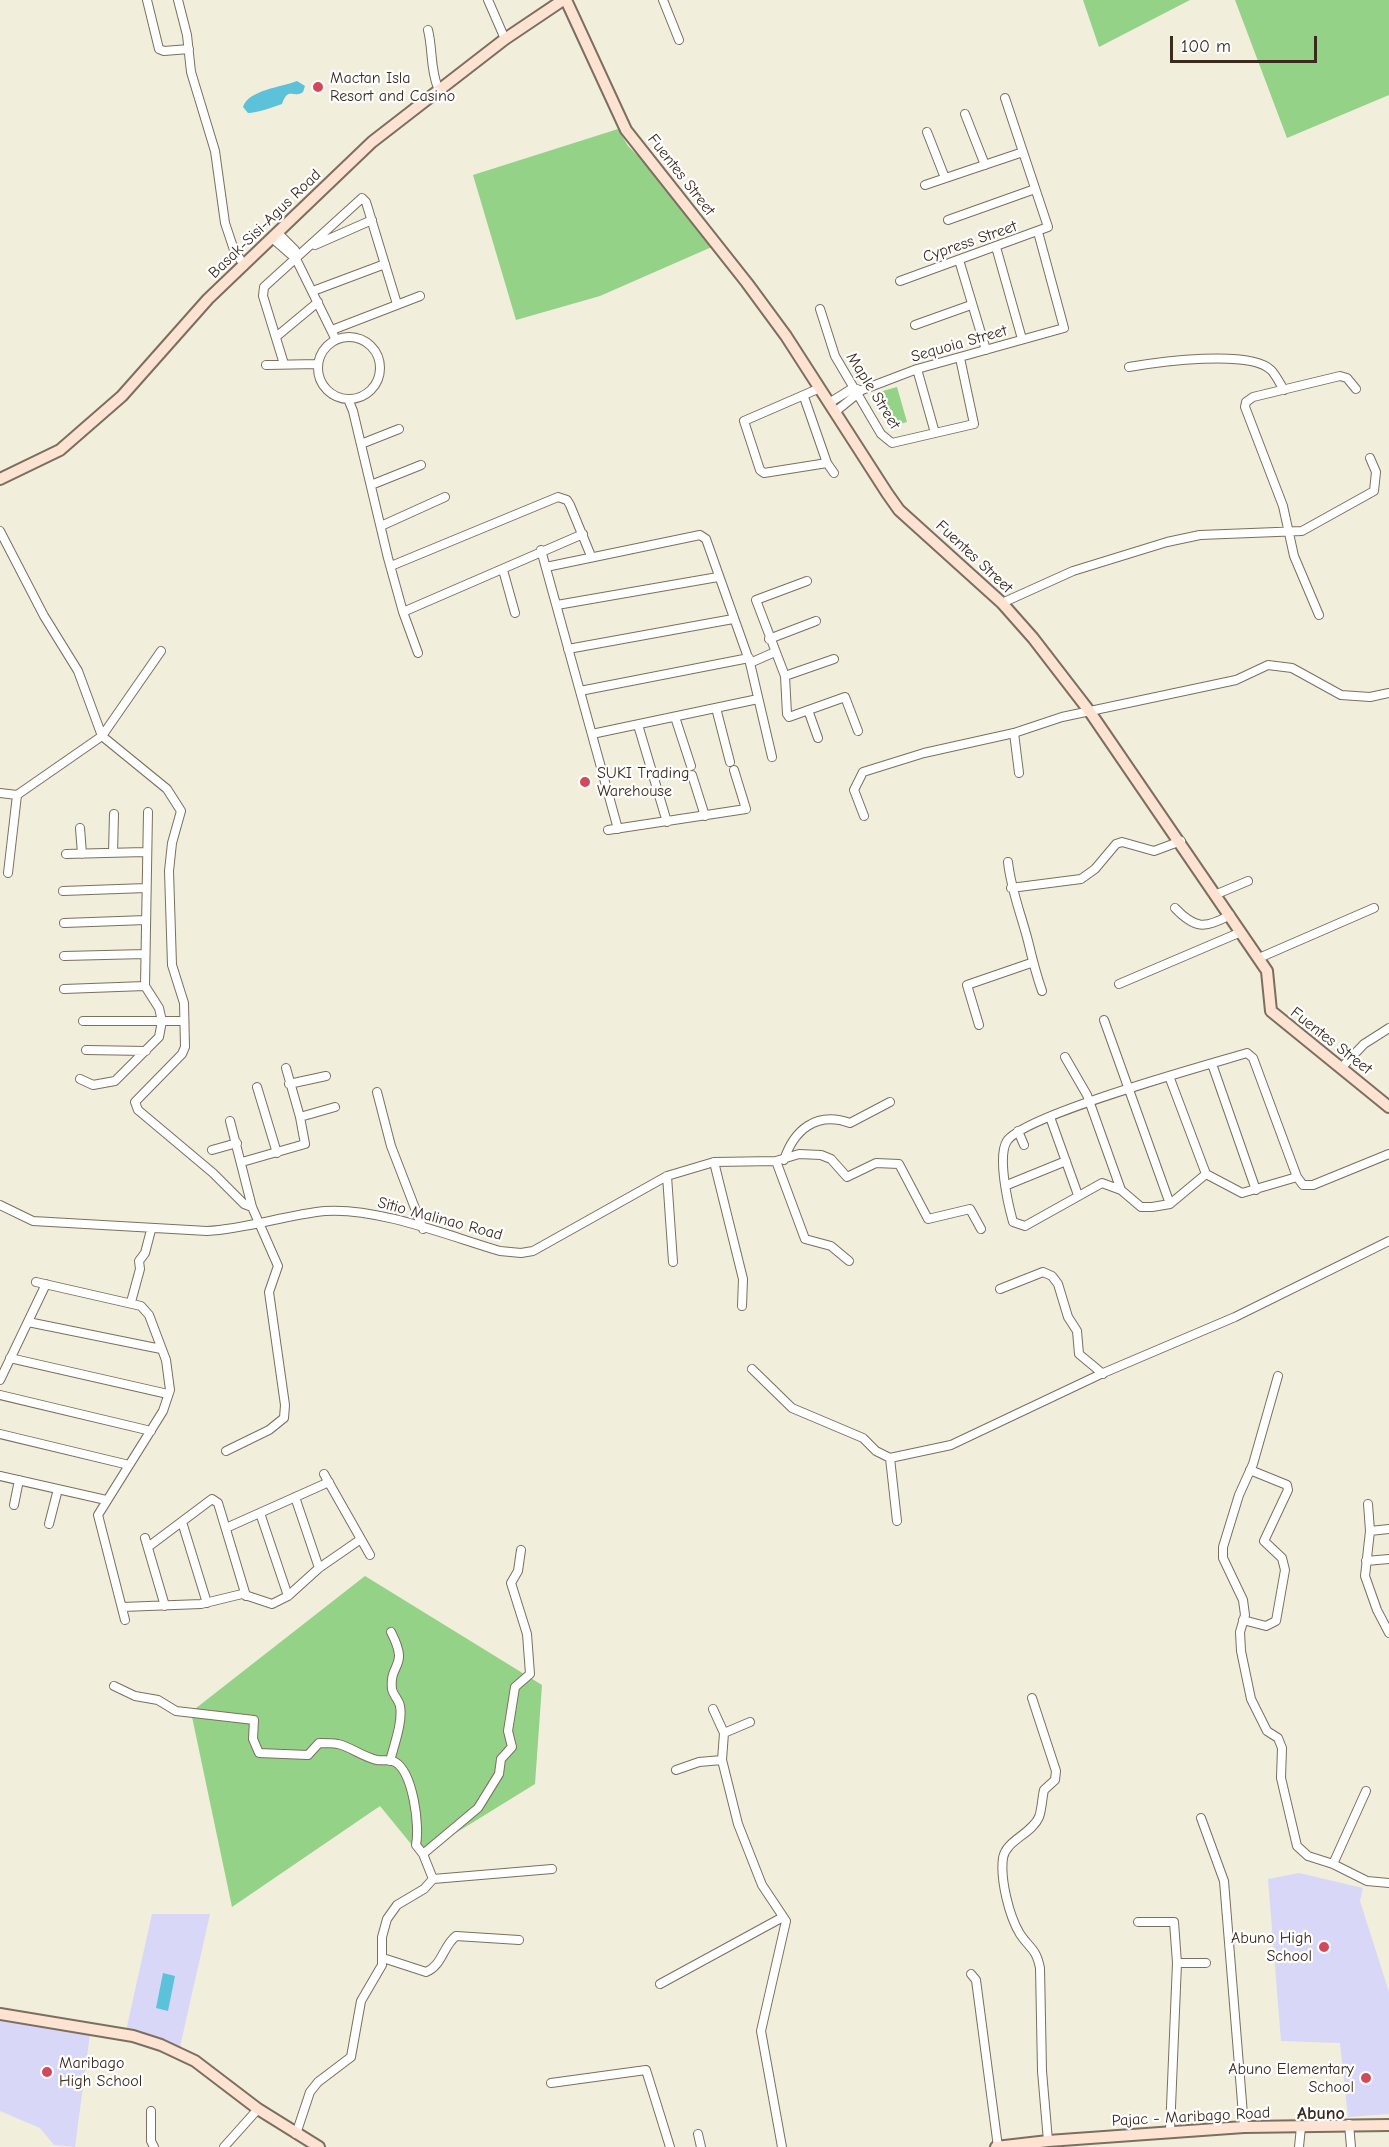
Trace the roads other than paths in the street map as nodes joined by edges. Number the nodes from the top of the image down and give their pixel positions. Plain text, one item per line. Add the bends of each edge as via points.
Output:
1 (147, 0) edge
2 (178, 0) edge
3 (488, 0) edge
4 (564, 0) edge
5 (663, 0) edge
6 (428, 30) dead end
7 (505, 39) junction
8 (678, 40) dead end
9 (189, 49) junction
10 (438, 88) junction
11 (1005, 98) dead end
12 (966, 114) dead end
13 (927, 132) dead end
14 (1023, 152) junction
15 (985, 165) junction
16 (945, 178) junction
17 (925, 185) dead end
18 (1035, 189) junction
19 (372, 220) junction
20 (948, 220) dead end
21 (1038, 232) junction
22 (275, 235) junction
23 (310, 247) junction
24 (996, 247) junction
25 (296, 259) junction
26 (959, 260) junction
27 (385, 264) junction
28 (244, 265) junction
29 (900, 281) dead end
30 (313, 291) junction
31 (420, 296) dead end
32 (318, 302) junction
33 (397, 304) junction
34 (972, 305) junction
35 (820, 309) dead end
36 (915, 325) dead end
37 (332, 330) junction
38 (276, 337) junction
39 (1022, 339) junction
40 (336, 340) junction
41 (986, 350) junction
42 (960, 358) junction
43 (266, 364) dead end
44 (284, 364) junction
45 (318, 364) junction
46 (1129, 367) dead end
47 (917, 369) junction
48 (820, 388) junction
49 (853, 388) junction
50 (1356, 389) dead end
51 (1284, 390) junction
52 (860, 394) junction
53 (804, 397) junction
54 (348, 399) junction
55 (832, 408) junction
56 (399, 429) dead end
57 (935, 433) junction
58 (361, 444) junction
59 (1370, 458) dead end
60 (827, 463) junction
61 (421, 465) dead end
62 (834, 473) dead end
63 (0, 479) edge
64 (371, 485) junction
65 (445, 497) dead end
66 (381, 526) junction
67 (1288, 529) junction
68 (0, 531) edge
69 (583, 534) junction
70 (542, 550) junction
71 (591, 556) junction
72 (391, 566) junction
73 (546, 567) junction
74 (503, 570) junction
75 (718, 577) junction
76 (807, 581) dead end
77 (1002, 603) junction
78 (556, 605) junction
79 (403, 612) junction
80 (514, 613) dead end
81 (1318, 615) dead end
82 (733, 619) junction
83 (816, 621) dead end
84 (769, 639) junction
85 (568, 649) junction
86 (161, 651) dead end
87 (775, 652) junction
88 (417, 653) dead end
89 (834, 659) dead end
90 (749, 660) junction
91 (785, 676) junction
92 (580, 691) junction
93 (1389, 693) edge
94 (758, 699) junction
95 (716, 708) junction
96 (807, 710) junction
97 (1090, 712) junction
98 (675, 717) junction
99 (638, 724) junction
100 (858, 731) dead end
101 (1014, 733) junction
102 (592, 734) junction
103 (102, 736) junction
104 (818, 738) dead end
105 (772, 757) dead end
106 (730, 762) dead end
107 (691, 766) dead end
108 (734, 770) dead end
109 (1019, 773) dead end
110 (692, 775) dead end
111 (0, 793) edge
112 (16, 795) junction
113 (148, 812) dead end
114 (114, 814) dead end
115 (705, 816) junction
116 (864, 816) dead end
117 (667, 822) junction
118 (80, 828) dead end
119 (618, 829) junction
120 (608, 830) dead end
121 (1181, 842) junction
122 (145, 852) junction
123 (113, 853) junction
124 (66, 854) dead end
125 (82, 854) junction
126 (1008, 862) dead end
127 (8, 873) dead end
128 (1248, 881) dead end
129 (146, 888) junction
130 (1011, 888) junction
131 (63, 891) dead end
132 (1217, 894) junction
133 (1175, 908) dead end
134 (1374, 908) dead end
135 (1230, 915) junction
136 (146, 920) junction
137 (64, 923) dead end
138 (1241, 932) junction
139 (145, 954) junction
140 (64, 956) dead end
141 (1259, 958) junction
142 (1031, 963) junction
143 (1119, 984) dead end
144 (145, 986) junction
145 (64, 989) dead end
146 (1042, 991) dead end
147 (1104, 1020) dead end
148 (83, 1021) dead end
149 (162, 1021) junction
150 (184, 1021) junction
151 (979, 1025) dead end
152 (1389, 1028) edge
153 (86, 1050) dead end
154 (146, 1051) junction
155 (1065, 1057) dead end
156 (1212, 1064) junction
157 (1342, 1067) junction
158 (286, 1068) dead end
159 (326, 1076) dead end
160 (1168, 1076) junction
161 (80, 1079) dead end
162 (290, 1084) junction
163 (257, 1087) dead end
164 (1130, 1089) junction
165 (377, 1092) dead end
166 (890, 1102) dead end
167 (1089, 1102) junction
168 (335, 1107) dead end
169 (1389, 1107) edge
170 (300, 1117) junction
171 (1050, 1117) junction
172 (230, 1121) dead end
173 (1018, 1131) junction
174 (237, 1143) junction
175 (1024, 1145) dead end
176 (212, 1150) dead end
177 (277, 1153) junction
178 (1389, 1154) edge
179 (780, 1161) junction
180 (1066, 1161) junction
181 (242, 1162) junction
182 (714, 1162) junction
183 (1206, 1174) junction
184 (668, 1176) junction
185 (1297, 1177) junction
186 (1007, 1185) junction
187 (1121, 1190) junction
188 (1256, 1190) junction
189 (1078, 1195) junction
190 (1170, 1204) junction
191 (0, 1205) edge
192 (252, 1207) junction
193 (259, 1223) junction
194 (423, 1229) junction
195 (981, 1229) dead end
196 (151, 1230) junction
197 (1389, 1241) edge
198 (849, 1261) dead end
199 (673, 1262) dead end
200 (36, 1282) dead end
201 (46, 1284) junction
202 (1000, 1289) dead end
203 (131, 1302) junction
204 (742, 1306) dead end
205 (28, 1322) junction
206 (161, 1349) junction
207 (10, 1358) junction
208 (752, 1369) dead end
209 (1103, 1374) junction
210 (1278, 1376) dead end
211 (0, 1380) edge
212 (168, 1394) junction
213 (0, 1395) edge
214 (151, 1431) junction
215 (0, 1434) edge
216 (226, 1451) dead end
217 (891, 1458) junction
218 (129, 1465) junction
219 (1250, 1470) junction
220 (324, 1474) dead end
221 (0, 1476) edge
222 (19, 1480) junction
223 (329, 1482) junction
224 (58, 1489) junction
225 (295, 1497) junction
226 (106, 1500) junction
227 (1368, 1504) dead end
228 (14, 1505) dead end
229 (261, 1513) junction
230 (897, 1521) dead end
231 (182, 1522) junction
232 (49, 1524) dead end
233 (226, 1528) junction
234 (1389, 1529) edge
235 (1370, 1531) junction
236 (145, 1538) dead end
237 (361, 1539) junction
238 (148, 1547) junction
239 (521, 1550) dead end
240 (370, 1555) dead end
241 (1389, 1559) edge
242 (1366, 1561) junction
243 (319, 1568) junction
244 (246, 1596) junction
245 (288, 1596) junction
246 (207, 1603) junction
247 (165, 1606) junction
248 (122, 1607) junction
249 (125, 1620) dead end
250 (1243, 1620) junction
251 (391, 1632) dead end
252 (1389, 1632) edge
253 (114, 1686) dead end
254 (1032, 1698) dead end
255 (713, 1709) dead end
256 (750, 1722) dead end
257 (724, 1733) junction
258 (722, 1760) junction
259 (390, 1761) junction
260 (676, 1770) dead end
261 (1366, 1791) dead end
262 (1201, 1818) dead end
263 (423, 1854) junction
264 (1333, 1864) junction
265 (552, 1869) dead end
266 (433, 1879) junction
267 (1389, 1883) edge
268 (783, 1917) junction
269 (1138, 1922) dead end
270 (519, 1940) dead end
271 (382, 1958) junction
272 (1177, 1963) junction
273 (1206, 1963) dead end
274 (971, 1974) dead end
275 (660, 1984) dead end
276 (0, 2014) edge
277 (551, 2083) dead end
278 (258, 2109) junction
279 (151, 2111) dead end
280 (1349, 2124) junction
281 (1389, 2125) edge
282 (1244, 2127) junction
283 (1300, 2127) junction
284 (1170, 2131) junction
285 (296, 2134) junction
286 (698, 2134) dead end
287 (1048, 2140) junction
288 (154, 2147) edge
289 (224, 2147) edge
290 (319, 2147) edge
291 (670, 2147) edge
292 (701, 2147) edge
293 (782, 2147) edge
294 (997, 2147) edge
295 (1299, 2147) edge
296 (1351, 2147) edge

1 - 9 street via 159,49
2 - 9 street
3 - 7 street
4 - 7 street, Basak-Sisi-Agus Road
4 - 48 street, Fuentes Street via 626,130 747,283
5 - 8 street
6 - 10 street
7 - 10 street, Basak-Sisi-Agus Road
9 - 28 street via 191,72 214,151 227,230
10 - 22 street, Basak-Sisi-Agus Road via 372,142
11 - 14 street
12 - 15 street
13 - 16 street
14 - 15 street
14 - 18 street
15 - 16 street
16 - 17 street
18 - 20 street
18 - 21 street, Cypress Street via 1048,227
19 - 23 street
19 - 23 street via 362,198
19 - 27 street
21 - 24 street, Cypress Street
21 - 39 street, Sequoia Street via 1064,328
22 - 25 street via 295,250
22 - 28 street, Basak-Sisi-Agus Road
23 - 25 street
24 - 26 street, Cypress Street
24 - 39 street
25 - 30 street
25 - 38 street via 263,291
26 - 29 street, Cypress Street
26 - 34 street
27 - 30 street
27 - 33 street
28 - 63 street, Basak-Sisi-Agus Road via 208,299 122,396 60,450
30 - 32 street
31 - 33 street
32 - 37 street
32 - 38 street
33 - 37 street
34 - 36 street
34 - 41 street
35 - 49 street, Maple Street via 835,356
37 - 40 street
38 - 44 street
39 - 41 street, Sequoia Street
40 - 45 street via 324,350
40 - 54 street via 358,339 370,346 378,358 379,373 374,386 362,396
41 - 42 street, Sequoia Street
42 - 47 street, Sequoia Street
42 - 57 street via 974,423
43 - 44 street
44 - 45 street
45 - 54 street via 325,388
46 - 51 street via 1168,360 1236,357 1272,370
47 - 52 street, Sequoia Street
47 - 57 street
48 - 53 street
48 - 55 street, Fuentes Street
49 - 52 street, Maple Street
49 - 55 street
50 - 51 street via 1340,376
51 - 67 street via 1253,397 1245,407
52 - 55 street, Sequoia Street
52 - 57 street, Maple Street via 881,434 892,443
53 - 60 street
53 - 60 street via 748,417 744,427 764,473
54 - 58 street
55 - 77 street, Fuentes Street via 899,510
56 - 58 street
58 - 64 street
59 - 67 street via 1377,483 1372,494 1308,529
60 - 62 street
61 - 64 street
64 - 66 street
65 - 66 street
66 - 72 street
67 - 77 street via 1200,535 1167,542 1073,571
67 - 81 street via 1294,556
68 - 103 street via 78,671
69 - 70 street
69 - 71 street
69 - 72 street via 567,500 558,497
70 - 73 street
70 - 74 street
71 - 73 street
71 - 75 street via 700,535 709,544
72 - 79 street
73 - 78 street
74 - 79 street
74 - 80 street
75 - 78 street
75 - 82 street
76 - 84 street via 756,600
77 - 97 street, Fuentes Street
78 - 85 street
79 - 88 street
82 - 85 street
82 - 90 street
83 - 84 street
84 - 87 street
85 - 92 street
86 - 103 street
87 - 90 street
87 - 91 street
89 - 91 street
90 - 92 street
90 - 94 street
91 - 96 street via 787,714 789,717
92 - 102 street
93 - 97 street via 1370,697 1341,695 1292,668 1268,665 1236,680
94 - 95 street
94 - 105 street
95 - 98 street
95 - 106 street
96 - 100 street via 845,697
96 - 104 street
97 - 101 street
97 - 121 street, Fuentes Street
98 - 99 street
98 - 107 street
99 - 102 street
99 - 117 street
101 - 109 street
101 - 116 street via 924,753 863,772 854,790
102 - 119 street
103 - 112 street
103 - 150 street via 167,789 181,811 169,871 172,965 184,1003
108 - 115 street via 746,809
110 - 115 street
111 - 112 street
112 - 127 street
113 - 122 street
114 - 123 street
115 - 117 street
117 - 119 street
118 - 125 street
119 - 120 street
121 - 130 street via 1154,851 1122,842 1081,879
121 - 132 street, Fuentes Street
122 - 123 street
122 - 129 street
123 - 125 street
124 - 125 street
126 - 130 street
128 - 132 street
129 - 131 street
129 - 136 street
130 - 142 street
132 - 135 street, Fuentes Street
133 - 135 street via 1188,921 1202,926
134 - 141 street
135 - 138 street, Fuentes Street
136 - 137 street
136 - 139 street
138 - 141 street, Fuentes Street
138 - 143 street
139 - 140 street
139 - 144 street
141 - 157 street, Fuentes Street via 1267,970 1271,1011
142 - 146 street
142 - 151 street via 967,985
144 - 145 street
144 - 149 street
147 - 164 street
148 - 149 street
149 - 150 street
149 - 154 street via 159,1037
150 - 192 street via 182,1054 135,1102 138,1110
152 - 157 street via 1364,1044
153 - 154 street
154 - 161 street via 108,1084 93,1085
155 - 167 street
156 - 160 street
156 - 185 street via 1247,1053 1253,1058
156 - 188 street
157 - 169 street, Fuentes Street
158 - 162 street
159 - 162 street
160 - 164 street
160 - 183 street
162 - 170 street
163 - 177 street
164 - 167 street
164 - 190 street
165 - 194 street via 391,1146
166 - 179 street via 850,1123 832,1119 807,1127 791,1140
167 - 171 street
167 - 187 street
168 - 170 street
170 - 177 street via 304,1146
171 - 173 street
171 - 180 street
172 - 174 street
173 - 175 street
173 - 186 street via 1006,1142 1002,1162
174 - 176 street
174 - 181 street
177 - 181 street
178 - 185 street via 1313,1185 1303,1185
179 - 182 street, Sitio Malinao Road
179 - 195 street, Sitio Malinao Road via 799,1154 821,1155 831,1159 847,1177 876,1162 899,1164 928,1219 970,1209
179 - 198 street via 805,1239 831,1246
180 - 186 street
180 - 189 street
181 - 192 street
182 - 184 street, Sitio Malinao Road
182 - 204 street via 743,1279
183 - 188 street via 1242,1193
183 - 190 street
184 - 194 street, Sitio Malinao Road via 533,1251 500,1251
184 - 199 street
185 - 188 street
186 - 189 street via 1012,1222 1019,1226
187 - 189 street via 1101,1183
187 - 190 street via 1140,1207
191 - 196 street, Sitio Malinao Road via 33,1221
192 - 193 street
193 - 194 street, Sitio Malinao Road via 348,1211
193 - 196 street, Sitio Malinao Road via 234,1230
193 - 216 street via 278,1266 269,1292 284,1418 269,1430
196 - 203 street via 139,1261
197 - 209 street via 1235,1317
200 - 201 street
201 - 203 street
201 - 205 street
202 - 209 street via 1043,1272 1052,1276 1077,1331 1079,1354
203 - 206 street via 148,1315
205 - 206 street
205 - 207 street
206 - 212 street via 166,1360
207 - 211 street
207 - 212 street
208 - 217 street via 792,1408 863,1438 876,1451
209 - 217 street via 951,1445
210 - 219 street
212 - 214 street
213 - 214 street
214 - 218 street
215 - 218 street
217 - 230 street
218 - 226 street
219 - 250 street via 1223,1547 1223,1558 1243,1600
219 - 250 street via 1287,1485 1264,1541 1281,1558 1285,1582 1276,1621 1266,1626
220 - 223 street
221 - 222 street
222 - 224 street
222 - 228 street
223 - 225 street
223 - 237 street
224 - 226 street
224 - 232 street
225 - 229 street
225 - 243 street
226 - 248 street via 98,1515
227 - 235 street
229 - 233 street
229 - 245 street
231 - 233 street via 212,1499 218,1503
231 - 238 street
231 - 246 street
233 - 244 street
234 - 235 street
235 - 242 street
236 - 238 street
237 - 240 street
237 - 243 street
238 - 247 street
239 - 263 street via 518,1571 511,1583 527,1634 530,1674 515,1687 508,1731 512,1747 501,1759 499,1774 478,1808
241 - 242 street
242 - 252 street via 1365,1576
243 - 245 street
244 - 245 street via 272,1604
244 - 246 street
246 - 247 street
247 - 248 street
248 - 249 street
250 - 264 street via 1241,1651 1251,1700 1267,1731 1278,1738 1282,1748 1281,1778 1297,1846 1308,1856
251 - 259 street via 400,1650 392,1690 400,1705
253 - 259 street via 135,1696 158,1700 176,1711 254,1720 253,1739 259,1753 309,1755 319,1743 339,1744 375,1760
254 - 287 street via 1056,1771 1055,1780 1044,1790 1039,1817 1033,1826 1003,1856 1004,1879 1014,1918 1021,1935 1037,1954 1040,1968
255 - 257 street
256 - 257 street
257 - 258 street
258 - 260 street
258 - 268 street via 751,1860
259 - 263 street via 404,1770 410,1785 419,1831 416,1845
261 - 264 street
262 - 282 street via 1224,1881
263 - 266 street
264 - 267 street via 1367,1881
265 - 266 street
266 - 271 street via 398,1905 387,1919
268 - 275 street
268 - 293 street via 785,1932 761,2031
269 - 272 street via 1174,1922
270 - 271 street via 456,1936 435,1967 426,1972
271 - 285 street via 378,1974 359,2007 351,2057 310,2092
272 - 273 street
272 - 284 street
274 - 294 street via 976,1980
276 - 278 street via 133,2036 161,2045 195,2061
277 - 291 street via 646,2070
278 - 285 street
278 - 289 street
279 - 288 street
280 - 281 street, Pajac - Maribago Road
280 - 283 street, Pajac - Maribago Road
280 - 296 street
282 - 283 street, Pajac - Maribago Road
282 - 284 street, Pajac - Maribago Road
283 - 295 street
284 - 287 street, Pajac - Maribago Road
285 - 290 street
286 - 292 street
287 - 294 street, Pajac - Maribago Road

